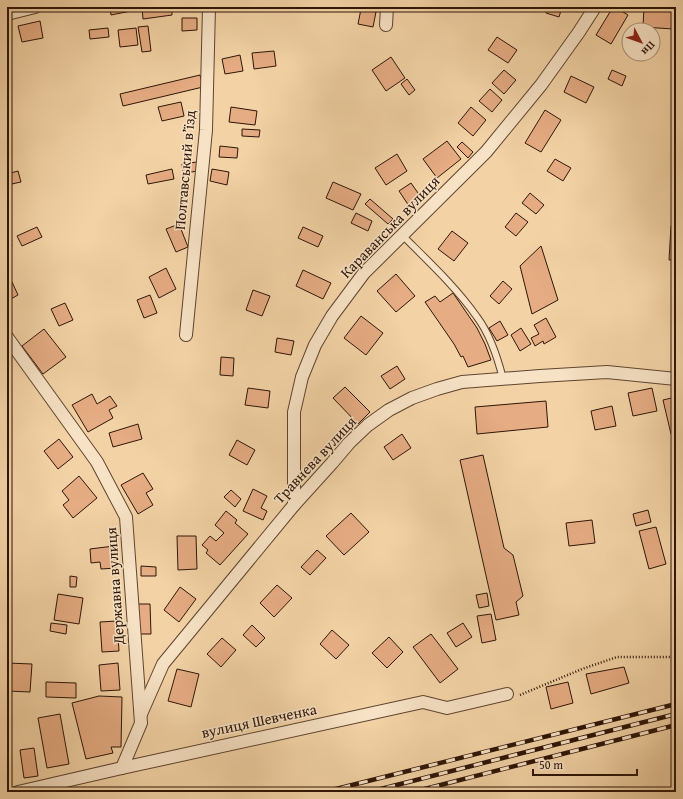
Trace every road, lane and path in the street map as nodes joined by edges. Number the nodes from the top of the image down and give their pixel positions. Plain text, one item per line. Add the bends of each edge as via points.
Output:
1 (35, 7) edge
2 (209, 7) edge
3 (387, 7) edge
4 (595, 7) edge
5 (7, 14) edge
6 (386, 25) dead end
7 (402, 235) junction
8 (186, 335) dead end
9 (7, 337) edge
10 (675, 376) edge
11 (503, 379) junction
12 (294, 505) junction
13 (676, 657) edge
14 (507, 694) joint
15 (140, 714) junction
16 (122, 768) junction
17 (18, 792) edge

1 - 5 street
2 - 8 street, Полтавський в’їзд via 206,130
3 - 6 street
4 - 7 street, Караванська вулиця via 541,85 486,152
7 - 11 lane via 451,285 478,318 496,356
7 - 12 street, Караванська вулиця via 364,273 332,316 315,345 302,377 294,412
9 - 15 street, Державна вулиця via 97,462 126,517
10 - 11 street, Травнева вулиця via 607,372
11 - 12 street, Травнева вулиця via 462,382 412,398 389,410 349,443
12 - 15 street, Травнева вулиця via 163,664
13 - 14 path via 617,657 518,695
14 - 16 street, вулиця Шевченка via 447,708 423,702
15 - 16 street, Державна вулиця via 141,723
16 - 17 street, вулиця Шевченка

